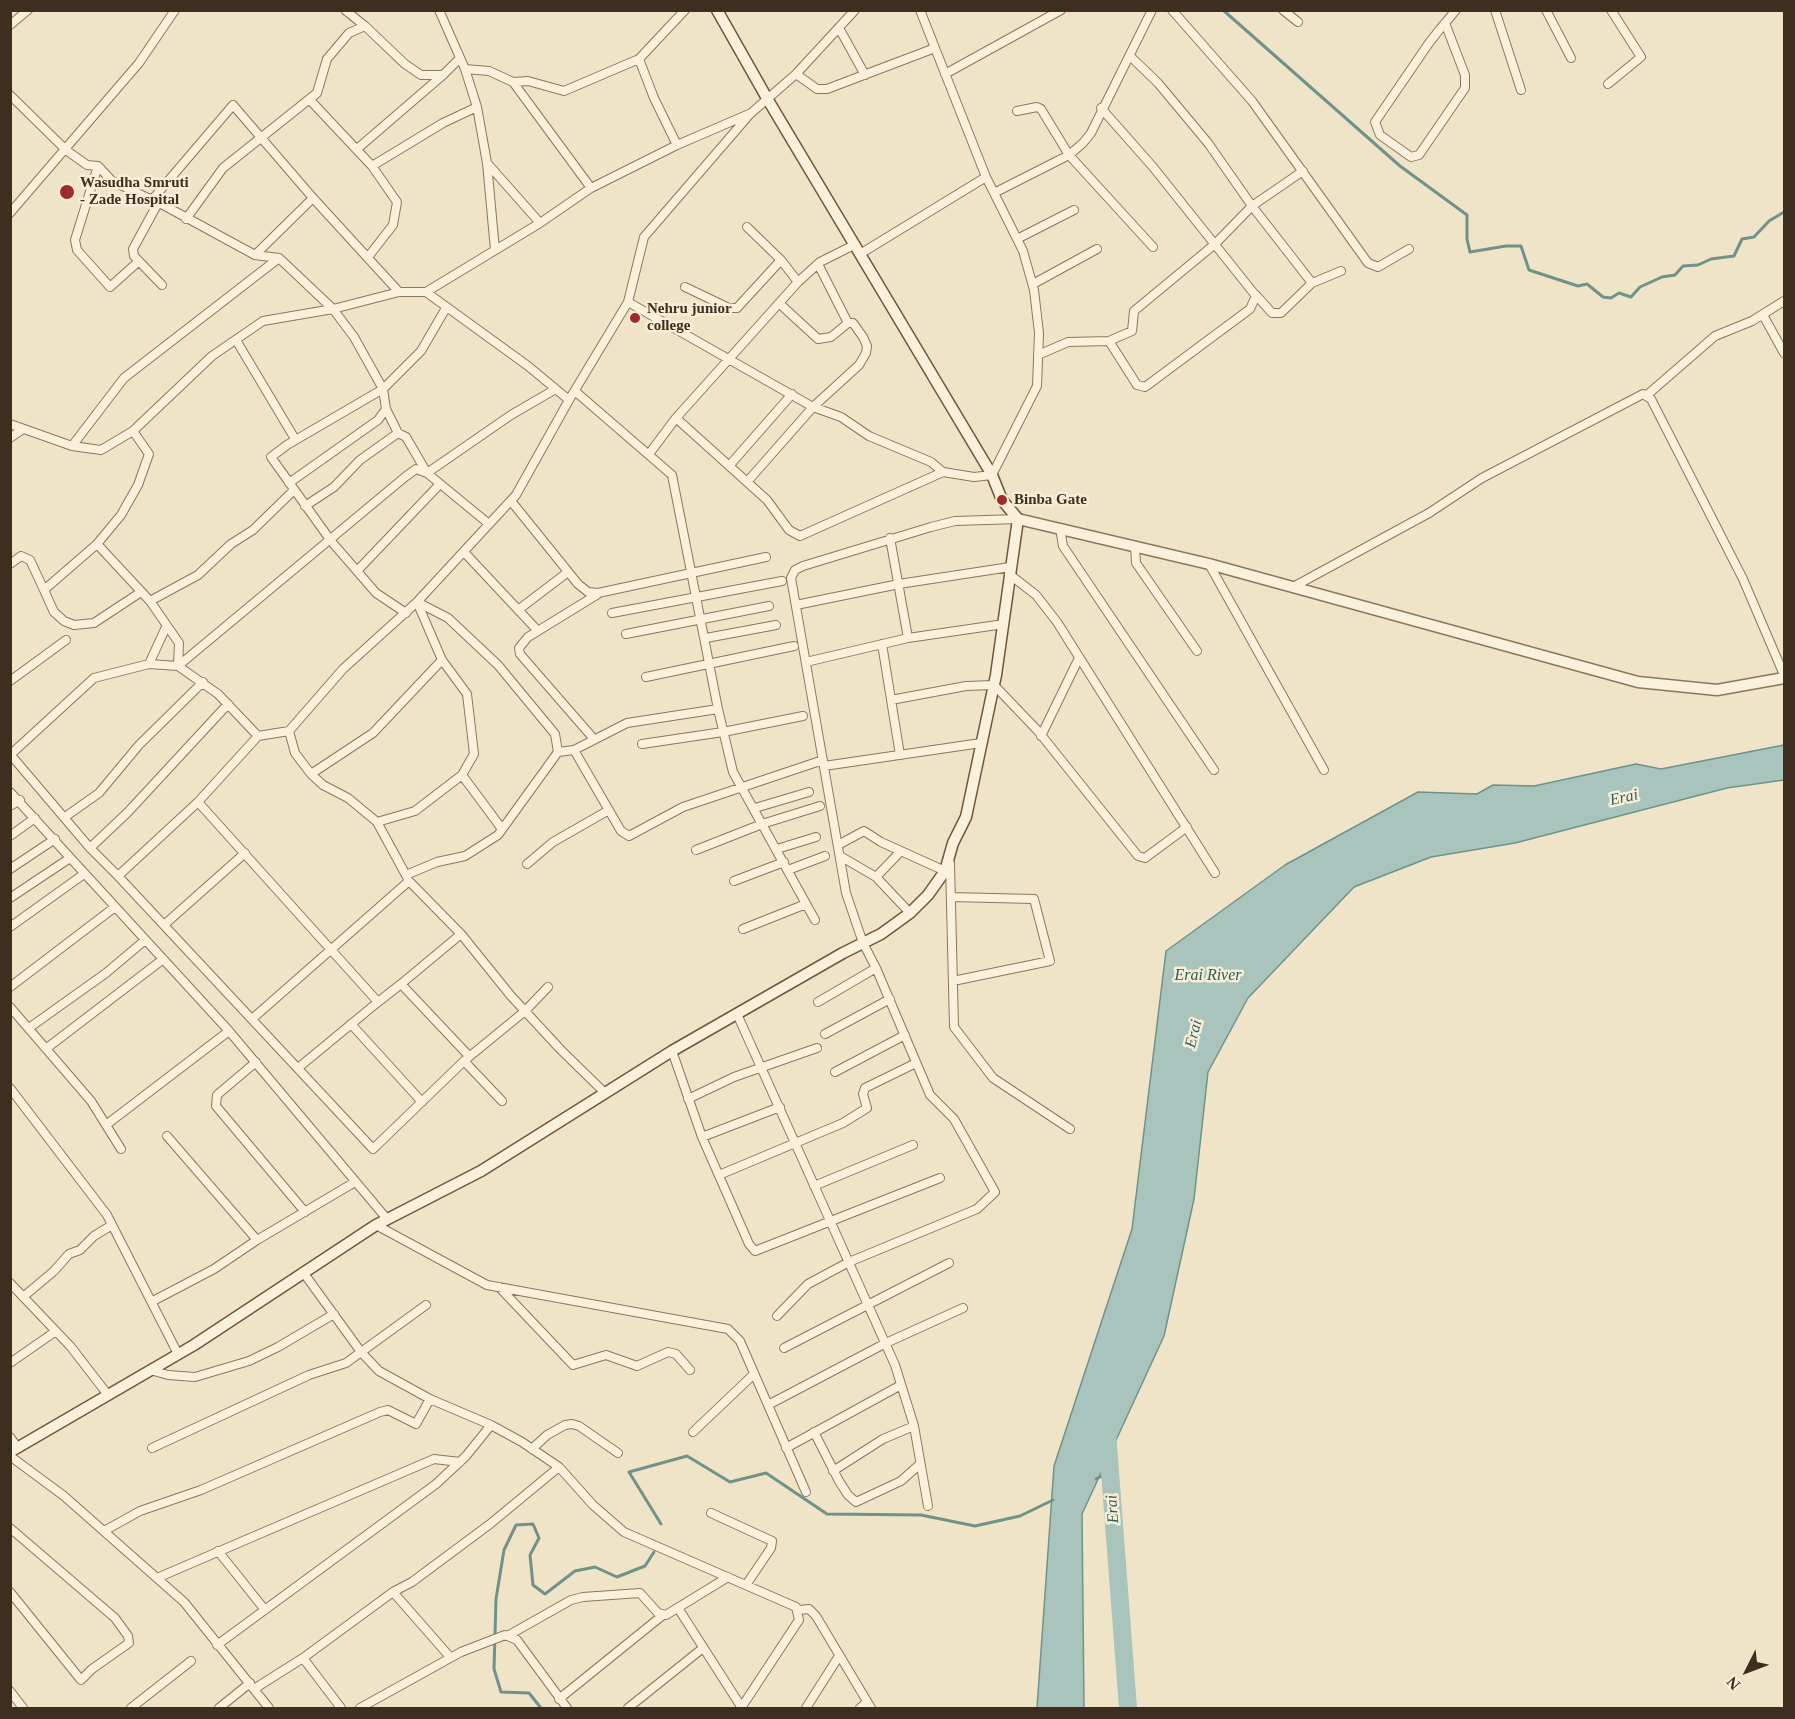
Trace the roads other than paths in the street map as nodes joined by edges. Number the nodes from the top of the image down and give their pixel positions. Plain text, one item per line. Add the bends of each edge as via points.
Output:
1 (28, 10) edge
2 (345, 10) edge
3 (439, 10) edge
4 (685, 10) edge
5 (717, 10) edge
6 (855, 10) edge
7 (920, 10) edge
8 (1061, 10) edge
9 (1152, 10) edge
10 (1172, 10) edge
11 (1283, 10) edge
12 (1456, 10) edge
13 (1495, 10) edge
14 (1546, 10) edge
15 (1611, 10) edge
16 (173, 11) edge
17 (1298, 22) dead end
18 (1445, 23) junction
19 (10, 25) edge
20 (365, 26) junction
21 (839, 28) junction
22 (935, 48) junction
23 (1130, 56) junction
24 (1571, 58) dead end
25 (459, 59) junction
26 (639, 59) junction
27 (465, 69) junction
28 (796, 74) junction
29 (945, 74) junction
30 (443, 75) junction
31 (865, 75) junction
32 (513, 82) junction
33 (1608, 84) dead end
34 (1521, 90) dead end
35 (11, 95) edge
36 (310, 100) junction
37 (768, 100) junction
38 (477, 107) junction
39 (1101, 108) junction
40 (1017, 111) dead end
41 (750, 114) junction
42 (261, 137) junction
43 (678, 145) junction
44 (357, 149) junction
45 (66, 150) junction
46 (1069, 156) junction
47 (487, 163) junction
48 (98, 166) junction
49 (372, 166) junction
50 (1303, 171) junction
51 (986, 177) junction
52 (591, 188) junction
53 (994, 193) junction
54 (313, 198) junction
55 (155, 202) junction
56 (1252, 206) junction
57 (1074, 210) dead end
58 (10, 213) edge
59 (186, 219) junction
60 (540, 223) junction
61 (747, 227) dead end
62 (1017, 239) junction
63 (1215, 244) junction
64 (1153, 247) dead end
65 (857, 249) junction
66 (1096, 249) dead end
67 (1409, 249) dead end
68 (495, 250) junction
69 (255, 255) junction
70 (368, 257) junction
71 (279, 258) junction
72 (781, 260) junction
73 (139, 261) junction
74 (818, 264) junction
75 (1341, 271) dead end
76 (798, 282) junction
77 (1312, 283) junction
78 (1033, 284) junction
79 (162, 285) dead end
80 (686, 287) dead end
81 (399, 292) junction
82 (426, 292) junction
83 (1255, 294) junction
84 (1785, 301) edge
85 (628, 302) junction
86 (780, 304) junction
87 (446, 308) junction
88 (333, 309) junction
89 (1763, 315) junction
90 (848, 323) junction
91 (236, 340) junction
92 (1109, 341) junction
93 (1785, 353) edge
94 (1038, 355) junction
95 (729, 358) junction
96 (383, 389) junction
97 (554, 390) junction
98 (576, 392) junction
99 (792, 394) junction
100 (1647, 395) junction
101 (569, 400) junction
102 (813, 407) junction
103 (386, 409) junction
104 (676, 418) junction
105 (10, 424) edge
106 (23, 429) junction
107 (132, 431) junction
108 (398, 433) junction
109 (10, 438) edge
110 (296, 440) junction
111 (72, 446) junction
112 (649, 454) junction
113 (729, 466) junction
114 (943, 472) junction
115 (427, 473) junction
116 (992, 475) junction
117 (747, 482) junction
118 (439, 485) junction
119 (291, 486) junction
120 (511, 501) junction
121 (305, 506) junction
122 (1018, 519) junction
123 (489, 524) junction
124 (1060, 528) junction
125 (890, 538) junction
126 (331, 541) junction
127 (97, 544) junction
128 (1135, 546) junction
129 (464, 552) junction
130 (766, 557) dead end
131 (10, 564) edge
132 (1209, 564) junction
133 (1010, 570) junction
134 (357, 571) junction
135 (568, 572) junction
136 (692, 573) junction
137 (782, 581) dead end
138 (899, 584) junction
139 (1293, 587) junction
140 (44, 590) junction
141 (141, 592) junction
142 (598, 593) junction
143 (698, 596) junction
144 (150, 601) junction
145 (417, 602) junction
146 (796, 605) junction
147 (769, 606) dead end
148 (518, 610) junction
149 (406, 613) junction
150 (612, 613) dead end
151 (702, 619) junction
152 (1004, 624) junction
153 (776, 626) dead end
154 (166, 627) junction
155 (538, 631) junction
156 (626, 634) dead end
157 (706, 638) junction
158 (908, 638) junction
159 (66, 640) dead end
160 (882, 644) junction
161 (794, 646) dead end
162 (1197, 651) dead end
163 (1079, 658) junction
164 (442, 660) junction
165 (806, 662) junction
166 (149, 664) junction
167 (711, 664) junction
168 (178, 666) junction
169 (1785, 677) edge
170 (646, 678) dead end
171 (10, 681) edge
172 (202, 682) junction
173 (994, 685) junction
174 (891, 700) junction
175 (228, 704) junction
176 (718, 709) junction
177 (803, 716) dead end
178 (290, 731) junction
179 (723, 732) junction
180 (1041, 735) junction
181 (258, 736) junction
182 (593, 738) junction
183 (981, 743) junction
184 (642, 744) dead end
185 (574, 750) junction
186 (558, 752) junction
187 (11, 754) edge
188 (900, 755) junction
189 (824, 763) junction
190 (1214, 770) dead end
191 (1324, 770) dead end
192 (311, 774) junction
193 (462, 775) junction
194 (740, 786) junction
195 (10, 792) edge
196 (809, 792) dead end
197 (20, 800) junction
198 (198, 802) junction
199 (10, 806) edge
200 (820, 806) dead end
201 (755, 808) junction
202 (609, 810) junction
203 (65, 817) junction
204 (35, 818) junction
205 (377, 822) junction
206 (762, 824) junction
207 (1187, 827) junction
208 (502, 829) junction
209 (10, 836) edge
210 (816, 837) dead end
211 (55, 839) junction
212 (838, 845) junction
213 (90, 848) junction
214 (777, 849) junction
215 (696, 850) dead end
216 (901, 851) junction
217 (245, 853) junction
218 (825, 856) dead end
219 (840, 856) junction
220 (69, 858) junction
221 (950, 859) junction
222 (527, 864) dead end
223 (786, 866) junction
224 (10, 869) edge
225 (945, 871) junction
226 (1215, 873) dead end
227 (84, 874) junction
228 (118, 876) junction
229 (876, 877) junction
230 (407, 878) junction
231 (734, 881) dead end
232 (951, 897) junction
233 (10, 898) edge
234 (806, 904) junction
235 (115, 908) junction
236 (910, 914) junction
237 (815, 920) dead end
238 (165, 925) junction
239 (10, 927) edge
240 (743, 929) dead end
241 (461, 934) junction
242 (144, 941) junction
243 (863, 943) junction
244 (332, 949) junction
245 (162, 960) junction
246 (876, 968) junction
247 (953, 981) junction
248 (401, 984) junction
249 (10, 987) edge
250 (548, 987) dead end
251 (890, 999) junction
252 (378, 1002) junction
253 (818, 1002) dead end
254 (10, 1006) edge
255 (525, 1011) junction
256 (737, 1014) junction
257 (252, 1019) junction
258 (351, 1024) junction
259 (29, 1028) junction
260 (229, 1031) junction
261 (825, 1034) dead end
262 (905, 1035) junction
263 (47, 1048) junction
264 (817, 1048) dead end
265 (672, 1052) junction
266 (467, 1059) junction
267 (256, 1062) junction
268 (916, 1063) junction
269 (762, 1067) junction
270 (298, 1068) junction
271 (835, 1072) dead end
272 (10, 1088) edge
273 (604, 1092) junction
274 (688, 1099) junction
275 (502, 1101) dead end
276 (422, 1102) junction
277 (780, 1107) junction
278 (106, 1125) junction
279 (1070, 1129) dead end
280 (166, 1136) dead end
281 (702, 1137) junction
282 (795, 1142) junction
283 (913, 1144) dead end
284 (121, 1149) dead end
285 (719, 1175) junction
286 (940, 1178) dead end
287 (355, 1182) junction
288 (814, 1186) junction
289 (305, 1212) junction
290 (387, 1219) junction
291 (831, 1223) junction
292 (112, 1225) junction
293 (376, 1225) junction
294 (257, 1240) junction
295 (849, 1262) junction
296 (949, 1263) dead end
297 (303, 1272) junction
298 (10, 1283) edge
299 (498, 1287) junction
300 (23, 1297) junction
301 (153, 1301) junction
302 (868, 1303) junction
303 (426, 1305) dead end
304 (963, 1308) dead end
305 (334, 1314) junction
306 (777, 1316) dead end
307 (56, 1331) junction
308 (886, 1343) junction
309 (784, 1348) dead end
310 (361, 1352) junction
311 (178, 1354) junction
312 (10, 1363) edge
313 (150, 1370) junction
314 (690, 1370) dead end
315 (754, 1374) junction
316 (901, 1385) junction
317 (108, 1395) junction
318 (430, 1399) junction
319 (768, 1405) junction
320 (491, 1425) junction
321 (914, 1426) junction
322 (693, 1432) dead end
323 (814, 1432) junction
324 (10, 1437) edge
325 (152, 1448) dead end
326 (786, 1448) junction
327 (532, 1449) junction
328 (13, 1452) edge
329 (618, 1453) dead end
330 (460, 1462) junction
331 (920, 1464) junction
332 (559, 1467) junction
333 (832, 1471) junction
334 (806, 1492) dead end
335 (927, 1506) dead end
336 (711, 1514) dead end
337 (10, 1528) edge
338 (104, 1531) junction
339 (218, 1551) junction
340 (728, 1577) junction
341 (157, 1578) junction
342 (746, 1585) junction
343 (10, 1592) edge
344 (393, 1592) junction
345 (678, 1608) junction
346 (265, 1610) junction
347 (799, 1610) junction
348 (663, 1615) junction
349 (507, 1635) junction
350 (217, 1645) junction
351 (704, 1648) junction
352 (838, 1656) junction
353 (450, 1657) junction
354 (303, 1658) junction
355 (191, 1661) dead end
356 (252, 1686) junction
357 (10, 1691) edge
358 (559, 1699) junction
359 (869, 1705) edge
360 (23, 1708) edge
361 (132, 1708) edge
362 (219, 1708) edge
363 (268, 1708) edge
364 (341, 1708) edge
365 (360, 1708) edge
366 (567, 1708) edge
367 (628, 1708) edge
368 (741, 1708) edge
369 (806, 1708) edge
370 (860, 1708) edge

1 - 19 street
2 - 20 street
3 - 25 street
4 - 26 street
5 - 37 main road
6 - 21 street
7 - 22 street
8 - 29 street
9 - 23 street
10 - 50 street via 1252,101
11 - 17 street
12 - 18 street
13 - 34 street
14 - 24 street
15 - 33 street via 1641,57
16 - 45 street via 139,63
18 - 18 street via 1374,122 1380,135 1411,157 1419,155 1465,88 1465,75
20 - 30 street via 421,75
20 - 36 street via 349,33 327,59 317,93
21 - 28 street
21 - 31 street
22 - 29 street
22 - 31 street
23 - 39 street
23 - 56 street via 1208,143
25 - 27 street
25 - 30 street
26 - 32 street via 564,91 528,81
26 - 43 street
27 - 32 street via 489,71
27 - 38 street
28 - 31 street via 822,89
28 - 37 street
29 - 51 street
30 - 44 street
32 - 52 street
35 - 45 street
36 - 42 street
36 - 44 street
37 - 41 street
37 - 65 main road
38 - 47 street
38 - 49 street
39 - 46 street via 1090,133
39 - 63 street
40 - 46 street via 1041,109
41 - 43 street
41 - 85 street via 644,237
42 - 54 street
42 - 55 street via 233,105
42 - 59 street via 218,174
43 - 52 street
44 - 49 street
45 - 48 street via 87,165
45 - 58 street
46 - 53 street
46 - 64 street
47 - 60 street
47 - 68 street
48 - 55 street via 112,182
48 - 73 street via 75,240 77,250 110,286
49 - 70 street via 397,202 393,225
50 - 56 street
50 - 67 street via 1371,266 1378,267
51 - 53 street
51 - 65 street
52 - 60 street
53 - 62 street
54 - 69 street
54 - 70 street
55 - 59 street
55 - 73 street via 134,243 133,253
56 - 63 street
56 - 77 street
57 - 62 street
59 - 69 street
60 - 68 street
61 - 72 street
62 - 78 street
63 - 83 street
63 - 92 street via 1134,311 1132,331
65 - 74 street
65 - 116 main road
66 - 78 street
68 - 82 street
69 - 71 street
70 - 81 street
71 - 88 street
71 - 111 street via 124,378
72 - 76 street
72 - 80 street via 737,308 729,308
73 - 79 street
74 - 76 street
74 - 90 street
75 - 77 street
76 - 86 street
77 - 83 street via 1284,312 1277,314
78 - 94 street
81 - 82 street
81 - 88 street
82 - 87 street
83 - 92 street via 1250,309 1145,387 1137,385
84 - 89 street
85 - 95 street
85 - 98 street
86 - 90 street via 818,339 831,337
86 - 95 street
87 - 96 street via 421,351
87 - 97 street via 528,366
88 - 91 street via 263,321
88 - 96 street
89 - 93 street
89 - 100 street via 1715,336
90 - 102 street via 853,323 863,337 866,354
91 - 107 street via 212,356
91 - 110 street
92 - 94 street via 1068,342
94 - 116 street via 1037,386
95 - 99 street
95 - 104 street
96 - 103 street
96 - 110 street
97 - 101 street
97 - 115 street
98 - 101 street
98 - 112 street
99 - 102 street
99 - 113 street
100 - 139 street via 1630,399 1482,478 1429,513
100 - 169 street via 1743,579
101 - 120 street
102 - 114 street via 841,417 869,436 931,462
102 - 117 street
103 - 108 street
103 - 119 street via 378,420
104 - 112 street
104 - 113 street
105 - 106 street
106 - 109 street
106 - 111 street
107 - 111 street via 101,450
107 - 127 street via 149,454 127,505
108 - 115 street via 406,437
108 - 121 street
110 - 119 street via 271,457
112 - 136 street via 664,465 676,483
113 - 117 street
114 - 116 street via 974,477
114 - 117 street via 803,536 791,532 767,500
115 - 118 street
115 - 126 street via 416,469
116 - 122 main road via 1002,500
118 - 123 street
118 - 134 street
119 - 121 street
119 - 144 street via 253,530 231,544 198,575
120 - 123 street
120 - 135 street
121 - 126 street
122 - 124 main road
122 - 125 street via 955,521
122 - 133 main road
123 - 129 street
124 - 128 main road
124 - 190 street via 1063,546
125 - 138 street
125 - 146 street via 797,568 791,578
126 - 134 street
126 - 168 street
127 - 140 street
127 - 141 street
128 - 132 main road
128 - 162 street via 1136,563
129 - 145 street
129 - 148 street
130 - 136 street
131 - 140 street via 21,556 30,560
132 - 139 main road
132 - 191 street
133 - 138 street
133 - 152 main road
133 - 163 street via 1046,608
134 - 149 street via 376,593
135 - 142 street via 583,589
135 - 148 street
136 - 142 street
136 - 143 street
137 - 143 street
138 - 146 street
138 - 158 street
139 - 169 main road via 1638,682 1717,690
140 - 141 street via 54,612 74,625 94,623
141 - 144 street
142 - 155 street
143 - 150 street
143 - 151 street
144 - 154 street
145 - 149 street
145 - 164 street
145 - 186 street via 448,618 498,665 555,734
146 - 165 street
147 - 151 street
148 - 155 street
149 - 178 street via 343,669
151 - 156 street
151 - 157 street
152 - 158 street
152 - 173 main road
153 - 157 street
154 - 166 street
154 - 168 street via 179,643
155 - 182 street via 522,642 520,654
157 - 167 street
158 - 160 street
159 - 171 street
160 - 165 street
160 - 174 street
161 - 167 street
163 - 180 street
163 - 207 street
164 - 192 street via 373,733
164 - 193 street via 467,694 474,754
165 - 189 street
166 - 168 street
166 - 187 street via 94,678
167 - 170 street
167 - 176 street
168 - 172 street
172 - 175 street
172 - 203 street via 139,745 99,794
173 - 174 street via 966,686
173 - 180 street
173 - 183 main road
174 - 188 street
175 - 181 street
175 - 213 street
176 - 179 street
176 - 182 street via 627,723
177 - 179 street
178 - 181 street
178 - 192 street via 295,753
179 - 184 street
179 - 194 street
180 - 207 street via 1140,857 1145,858
181 - 198 street
182 - 185 street
183 - 188 street
183 - 221 main road via 966,817
185 - 186 street
185 - 202 street
186 - 208 street
187 - 203 street
188 - 189 street
189 - 194 street
189 - 212 street
192 - 205 street
193 - 205 street via 415,811
193 - 208 street
194 - 201 street
194 - 202 street via 683,807 630,836 624,834
195 - 197 street
196 - 201 street
197 - 199 street
197 - 204 street
198 - 217 street
198 - 228 street
200 - 206 street
201 - 206 street
202 - 222 street via 553,842
203 - 213 street
204 - 209 street
204 - 211 street
205 - 230 street
206 - 214 street
206 - 215 street
207 - 226 street
208 - 230 street via 465,856 437,862
210 - 214 street
211 - 220 street
211 - 224 street
212 - 216 street via 864,831
212 - 219 street
213 - 228 street
214 - 223 street
216 - 225 street
216 - 229 street
217 - 238 street
217 - 244 street
218 - 223 street
219 - 229 street
219 - 243 street via 846,893
220 - 227 street
220 - 233 street
221 - 225 main road
221 - 232 street
223 - 231 street
223 - 234 street
225 - 236 main road
227 - 235 street
227 - 239 street
228 - 238 street
229 - 236 street
230 - 241 street
230 - 244 street
232 - 247 street
232 - 247 street via 1034,899 1050,961
234 - 237 street
234 - 240 street
235 - 242 street
235 - 249 street
236 - 243 main road
238 - 257 street
241 - 248 street
241 - 255 street
242 - 245 street
242 - 259 street
243 - 246 street
243 - 256 main road
244 - 252 street
244 - 257 street
245 - 260 street
245 - 263 street
246 - 251 street
246 - 253 street
247 - 279 street via 954,1027 983,1068 1003,1087
248 - 252 street
248 - 266 street
250 - 255 street
251 - 261 street
251 - 262 street
252 - 258 street
254 - 259 street
255 - 266 street
255 - 273 street
256 - 265 main road
256 - 269 street
257 - 270 street
258 - 270 street
258 - 276 street
259 - 263 street
260 - 267 street
260 - 278 street
262 - 268 street
262 - 271 street
263 - 278 street
264 - 269 street
265 - 273 main road
265 - 274 street
266 - 275 street
266 - 276 street
267 - 287 street
267 - 289 street via 217,1095 216,1107
268 - 282 street via 865,1088 867,1108 843,1123
268 - 295 street via 933,1101 954,1119 995,1192 977,1209
269 - 274 street
269 - 277 street
270 - 276 street via 373,1149
272 - 292 street
273 - 290 main road via 481,1171
274 - 281 street
277 - 281 street
277 - 282 street
278 - 284 street
280 - 294 street
281 - 285 street
282 - 285 street
282 - 288 street
283 - 288 street
285 - 291 street via 755,1251
286 - 291 street
287 - 289 street
287 - 290 street
288 - 291 street
289 - 294 street
290 - 293 main road
291 - 295 street
292 - 300 street via 69,1254
292 - 301 street
293 - 297 main road
293 - 299 street
294 - 301 street via 214,1269
295 - 302 street
295 - 306 street via 808,1284
296 - 302 street
297 - 305 street
297 - 311 main road
298 - 300 street
299 - 314 street via 573,1365 606,1355 637,1366 668,1352 676,1354
299 - 315 street via 717,1325 737,1336
300 - 307 street
301 - 311 street
302 - 308 street
302 - 309 street
303 - 310 street
304 - 308 street
305 - 310 street
305 - 313 street via 249,1361 195,1377
307 - 312 street
307 - 317 street
308 - 316 street
308 - 319 street
310 - 318 street via 379,1371
310 - 325 street via 346,1363 309,1375
311 - 313 main road
313 - 317 main road
315 - 319 street
315 - 322 street
316 - 321 street
316 - 323 street
317 - 328 main road
318 - 320 street
318 - 338 street via 416,1424 388,1410 380,1412 201,1490 140,1511
319 - 326 street
320 - 327 street
320 - 330 street
321 - 331 street
321 - 333 street via 883,1439
323 - 326 street
323 - 333 street
324 - 328 street
326 - 334 street
327 - 329 street via 547,1435 572,1424
327 - 332 street
328 - 338 street
330 - 339 street via 434,1459
330 - 346 street via 436,1484
331 - 333 street via 901,1481 856,1502
331 - 335 street
332 - 340 street via 624,1532
332 - 344 street via 490,1524
336 - 342 street via 772,1541
337 - 343 street via 115,1618 129,1643 81,1680
338 - 341 street
339 - 341 street
339 - 346 street
340 - 342 street
340 - 345 street
341 - 350 street via 184,1602
342 - 347 street
344 - 353 street
344 - 354 street
345 - 348 street
345 - 351 street
346 - 350 street
347 - 352 street via 806,1608 814,1613
347 - 368 street via 799,1620
348 - 349 street via 640,1593 582,1597
348 - 358 street
349 - 353 street
349 - 358 street via 517,1640
350 - 356 street
351 - 367 street
351 - 368 street
352 - 359 street
352 - 369 street
353 - 365 street
354 - 356 street
354 - 364 street
355 - 361 street
356 - 362 street
356 - 363 street
357 - 360 street
358 - 366 street
359 - 370 street

